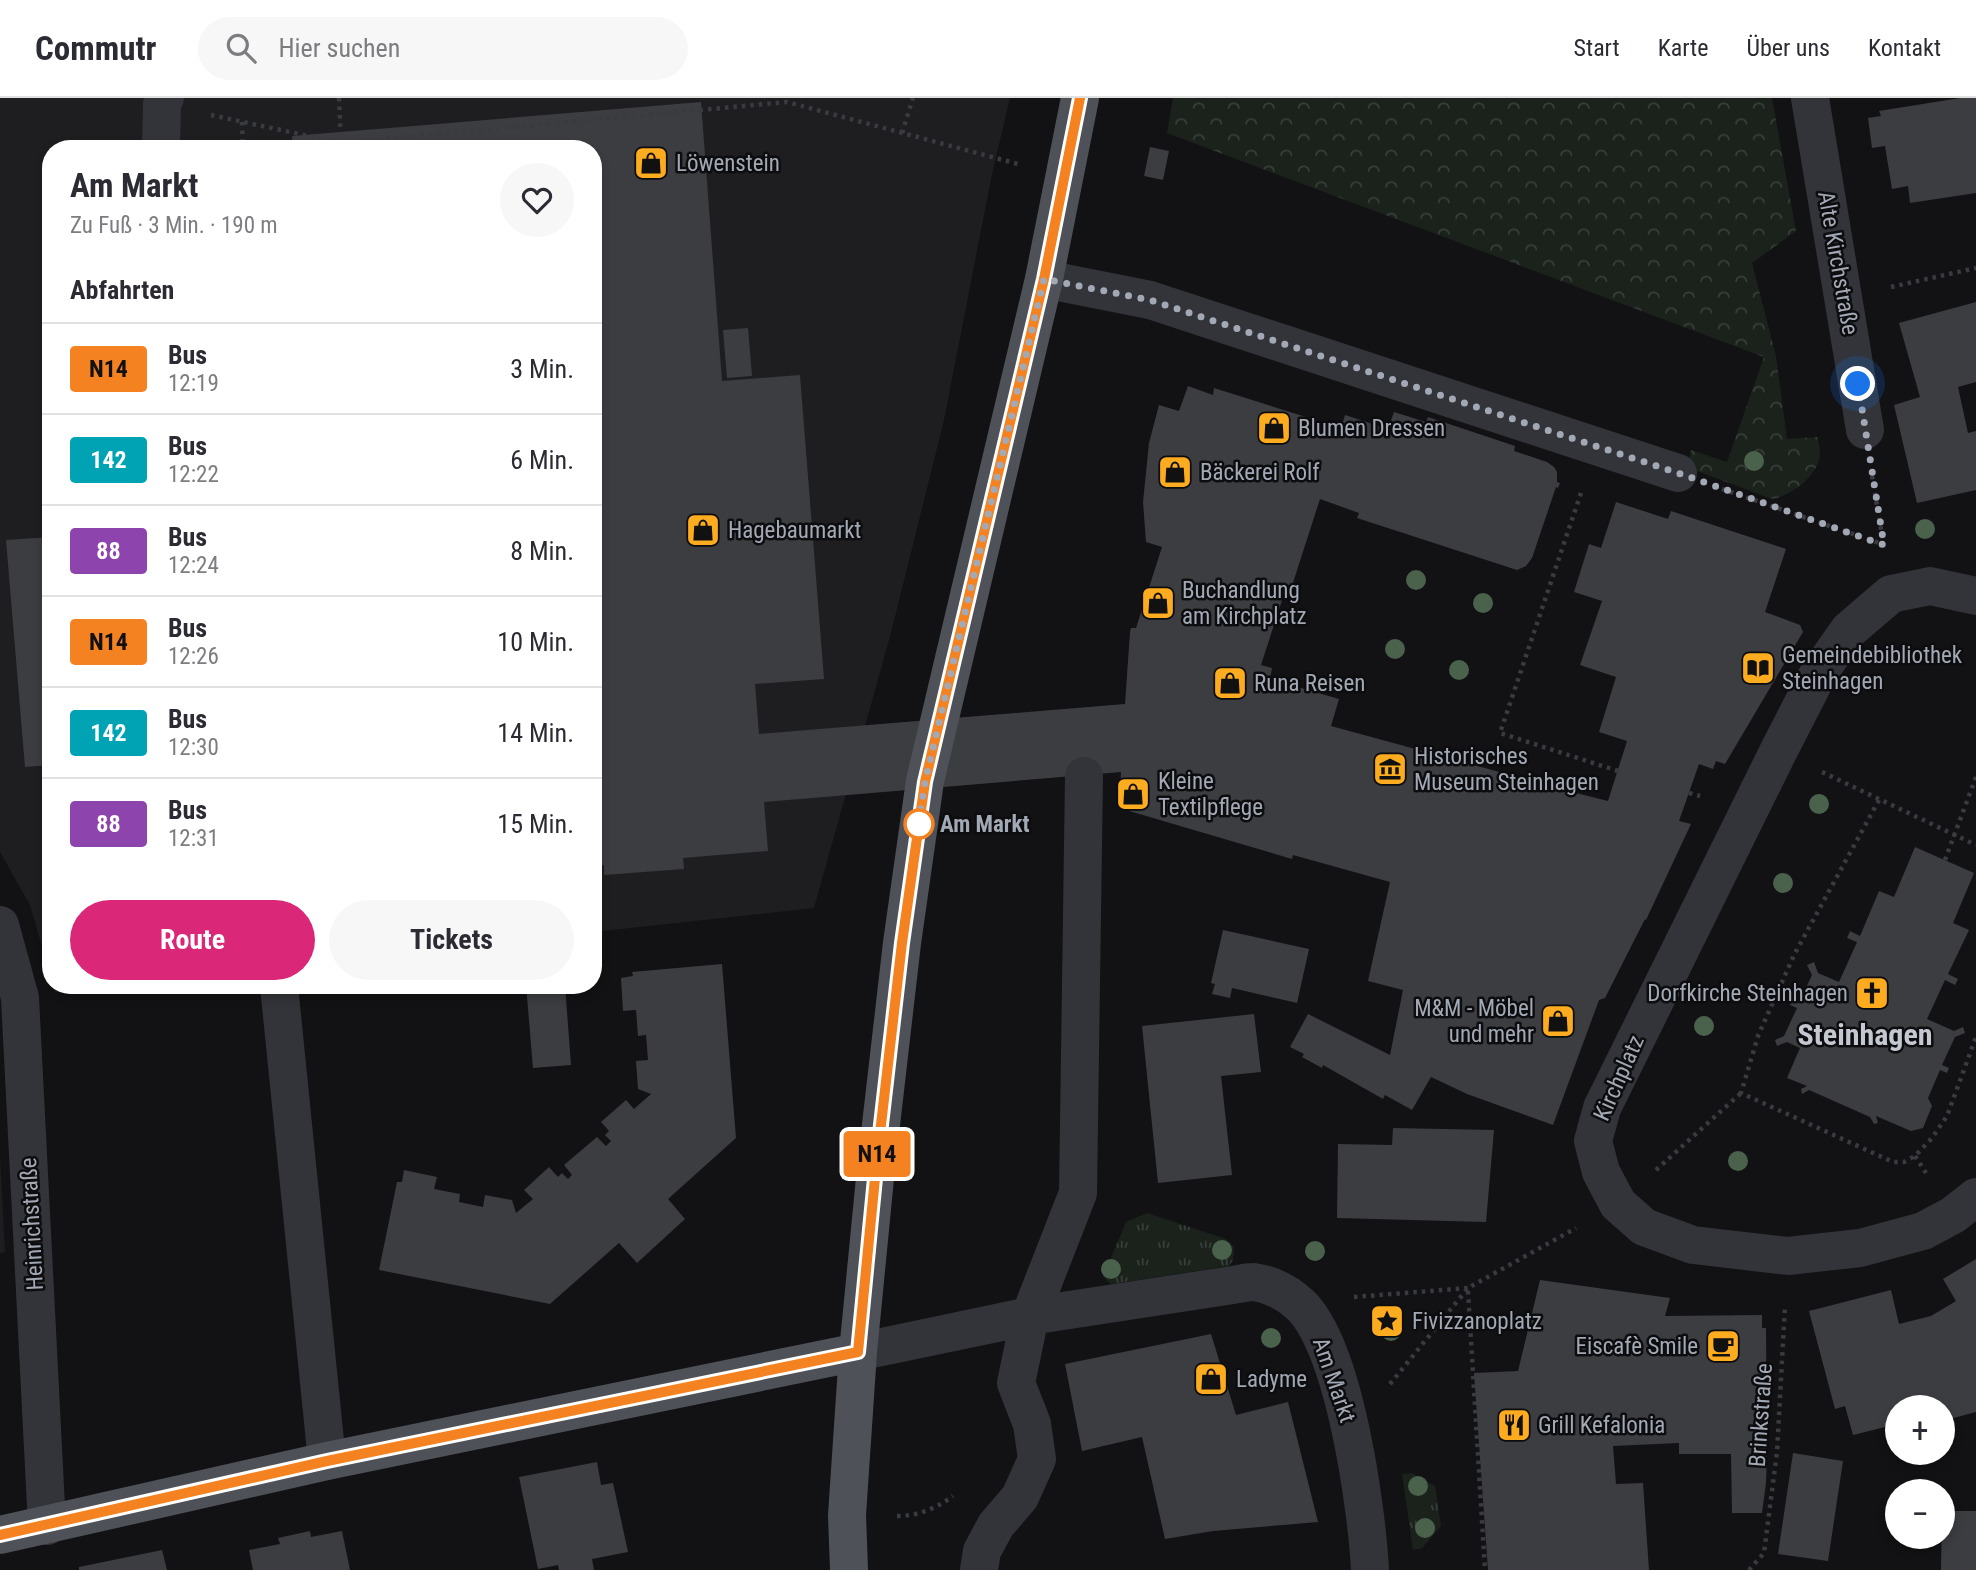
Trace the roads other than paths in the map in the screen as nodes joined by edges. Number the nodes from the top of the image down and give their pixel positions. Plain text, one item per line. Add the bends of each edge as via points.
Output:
1 (1080, 98) edge
2 (1810, 98) edge
3 (163, 101) edge
4 (161, 140) edge
5 (1044, 279) junction
6 (1865, 430) road end
7 (1678, 473) road end
8 (1976, 596) edge
9 (1084, 776) dead end
10 (0, 925) edge
11 (280, 994) edge
12 (1976, 1198) edge
13 (1030, 1316) junction
14 (858, 1352) junction
15 (327, 1461) junction
16 (47, 1525) junction
17 (0, 1535) edge
18 (849, 1570) edge
19 (979, 1570) edge
20 (1370, 1570) edge

1 - 5 main road
2 - 6 street, Alte Kirchstraße
3 - 4 street
5 - 7 street via 1150,300
5 - 14 main road via 925,782 902,943
8 - 12 street, Kirchplatz via 1930,586 1891,594 1849,630 1818,674 1602,1108 1593,1141 1601,1172 1618,1204 1644,1227 1693,1245 1788,1256 1860,1248 1923,1231
9 - 13 street via 1078,1193
10 - 16 street, Heinrichstraße via 20,998
11 - 15 street
13 - 14 street, Am Markt
13 - 19 street via 1016,1383 1032,1424 1037,1459 1020,1497 996,1525 982,1551
13 - 20 street, Am Markt via 1254,1282 1276,1288 1298,1302 1311,1316 1331,1357 1352,1431
14 - 15 main road
14 - 18 main road via 847,1515
15 - 16 main road
16 - 17 main road

